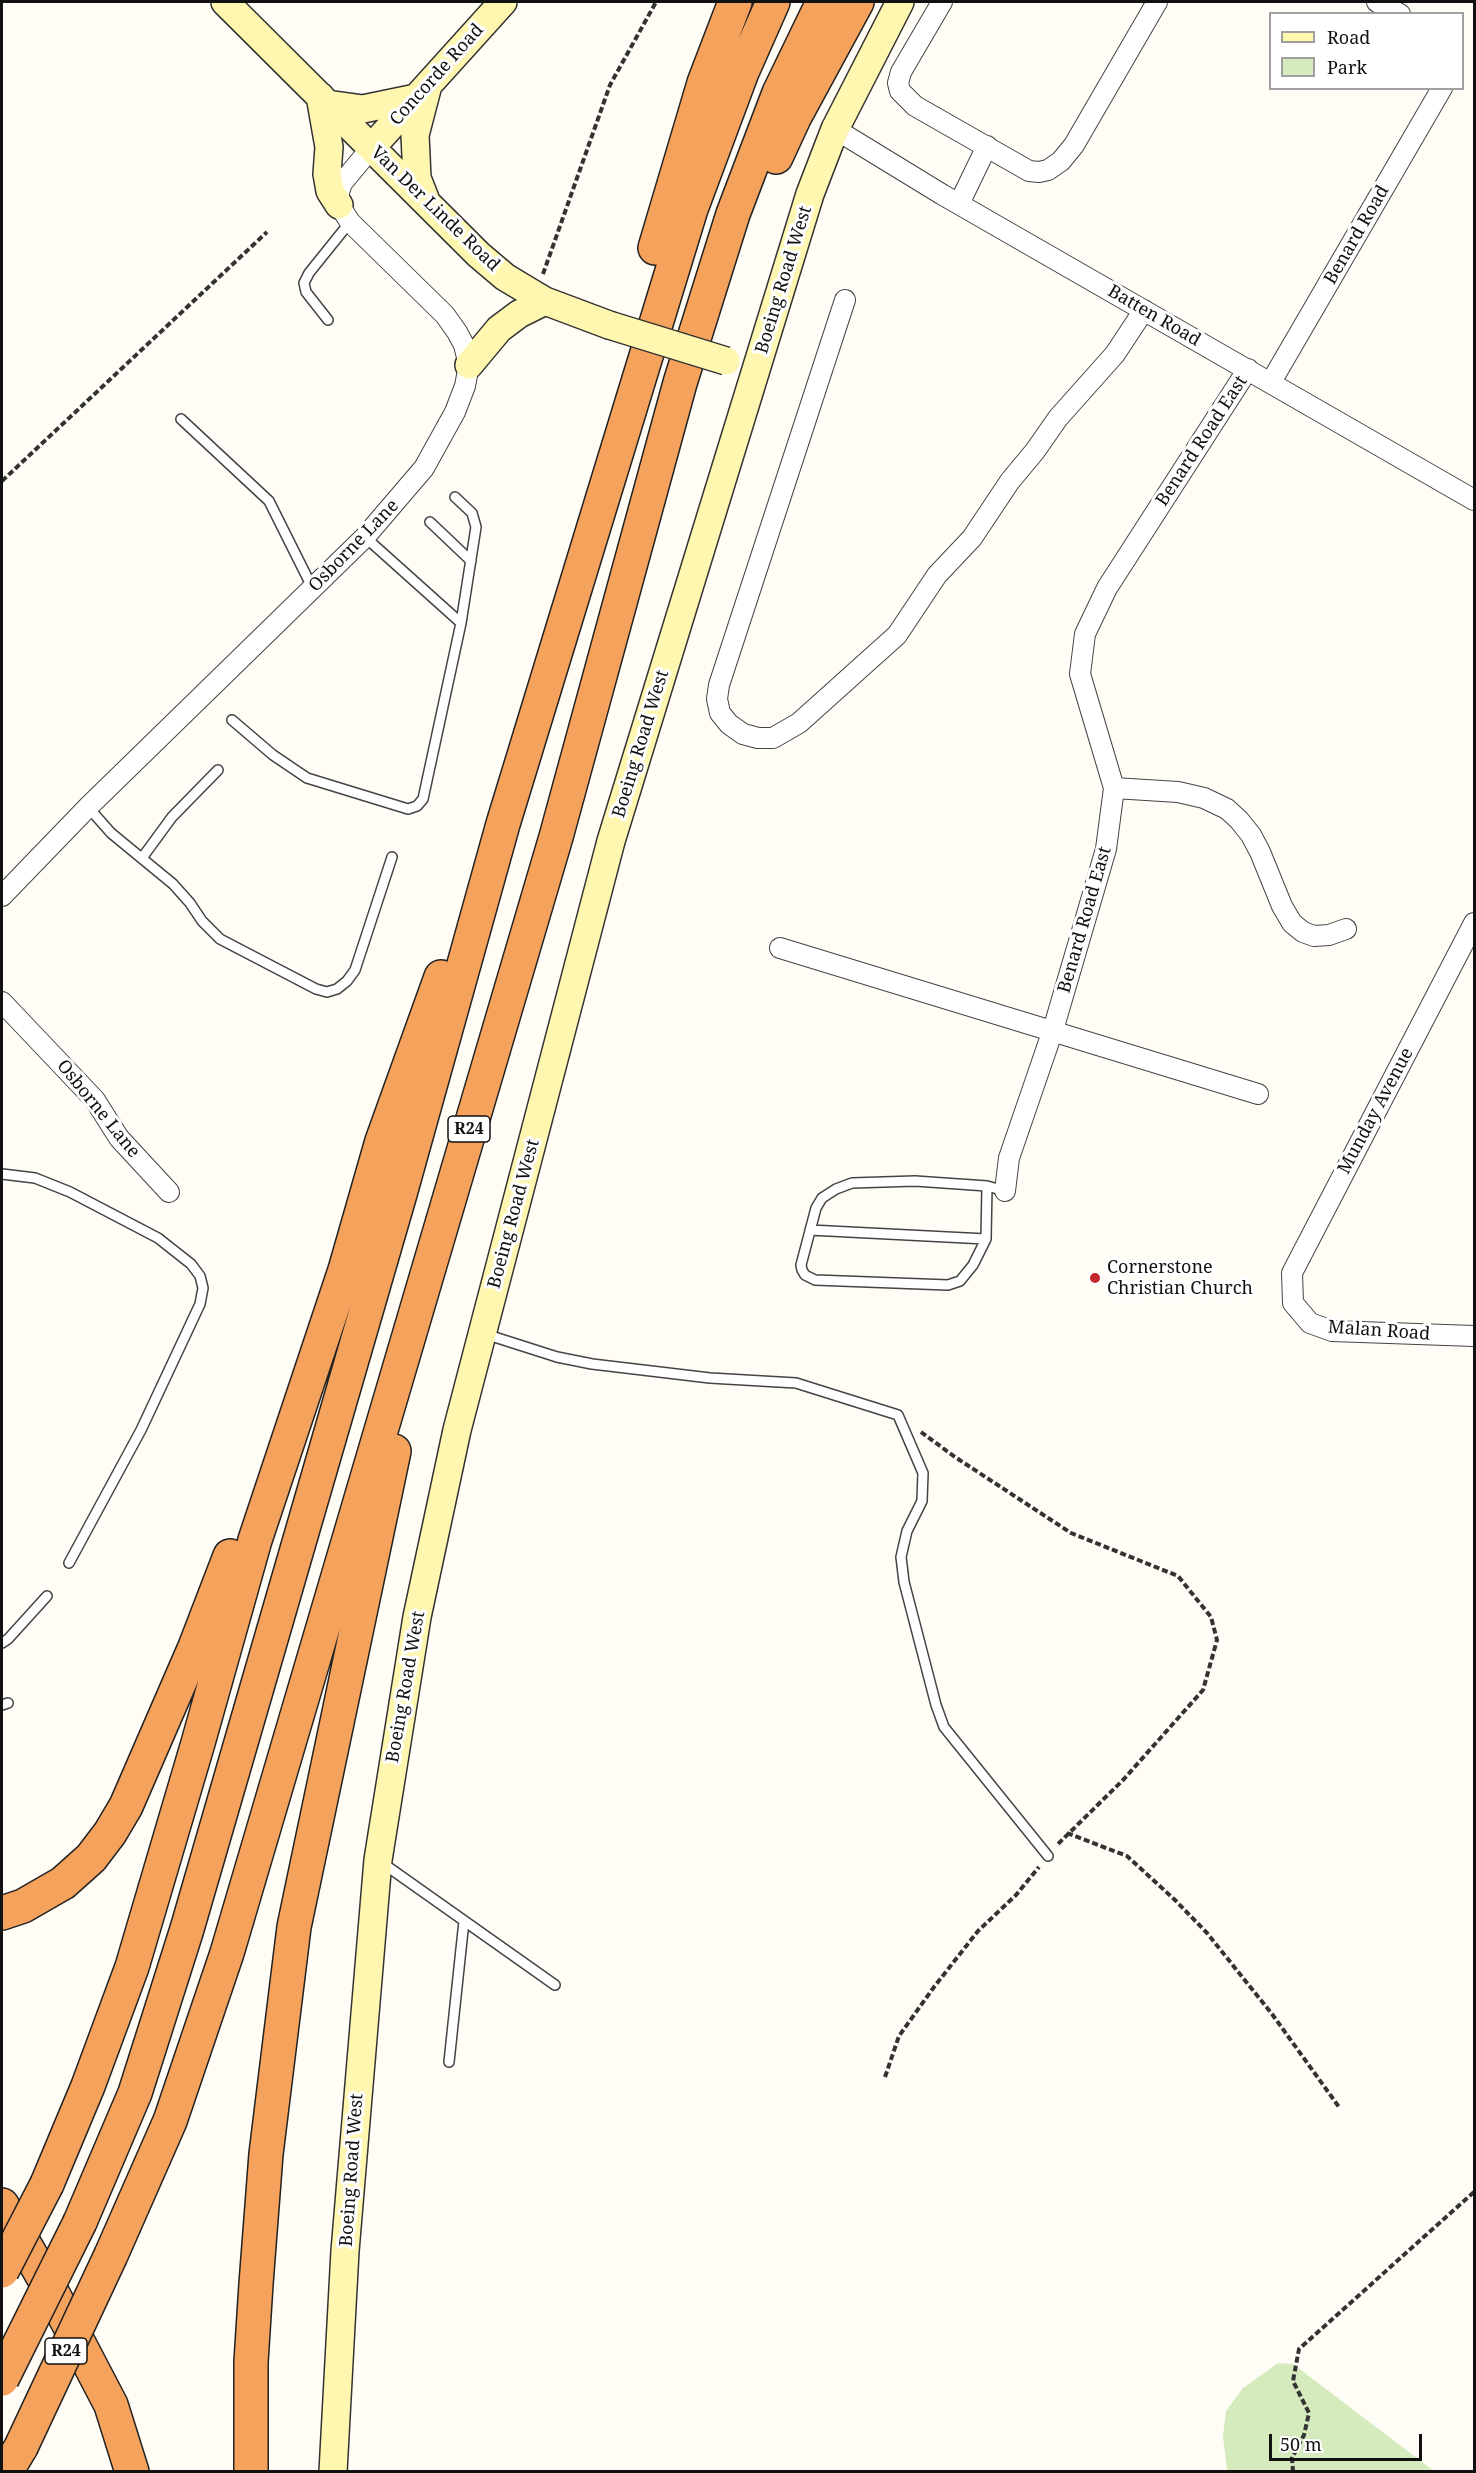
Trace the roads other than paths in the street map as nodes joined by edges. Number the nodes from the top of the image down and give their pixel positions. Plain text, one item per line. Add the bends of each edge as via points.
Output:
1 (225, 2) edge
2 (503, 2) edge
3 (735, 2) edge
4 (773, 2) edge
5 (822, 2) edge
6 (857, 2) edge
7 (900, 2) edge
8 (942, 2) edge
9 (1157, 2) edge
10 (1377, 2) edge
11 (1396, 12) edge
12 (1441, 90) edge
13 (422, 92) junction
14 (324, 100) junction
15 (835, 129) junction
16 (987, 146) junction
17 (372, 147) junction
18 (959, 204) junction
19 (428, 207) junction
20 (344, 214) junction
21 (540, 298) junction
22 (845, 300) dead end
23 (1144, 310) junction
24 (328, 320) dead end
25 (469, 365) junction
26 (1248, 369) junction
27 (756, 371) junction
28 (1271, 382) junction
29 (680, 383) junction
30 (181, 419) dead end
31 (455, 497) dead end
32 (1474, 500) edge
33 (430, 522) dead end
34 (365, 537) junction
35 (471, 561) junction
36 (313, 589) junction
37 (461, 623) junction
38 (561, 632) junction
39 (232, 720) dead end
40 (218, 770) dead end
41 (1114, 788) junction
42 (88, 807) junction
43 (503, 824) junction
44 (393, 857) dead end
45 (142, 858) junction
46 (2, 896) edge
47 (1474, 923) edge
48 (1346, 929) dead end
49 (780, 948) dead end
50 (2, 1002) edge
51 (1053, 1030) junction
52 (1258, 1094) dead end
53 (2, 1174) edge
54 (996, 1188) junction
55 (169, 1192) dead end
56 (445, 1212) junction
57 (810, 1230) junction
58 (986, 1239) junction
59 (345, 1270) junction
60 (1293, 1303) joint
61 (483, 1333) junction
62 (1474, 1336) edge
63 (69, 1563) dead end
64 (47, 1596) dead end
65 (2, 1643) edge
66 (1048, 1857) road end
67 (378, 1860) junction
68 (2, 1913) edge
69 (464, 1921) junction
70 (555, 1985) dead end
71 (449, 2062) dead end
72 (2, 2205) edge
73 (2, 2271) edge
74 (2, 2379) edge
75 (12, 2463) edge
76 (132, 2472) edge
77 (251, 2472) edge
78 (333, 2472) edge

1 - 14 main road, Van Der Linde Road
2 - 13 main road, Concorde Road
3 - 38 highway via 704,83 637,309
4 - 38 highway, R24 via 742,72 692,208
5 - 29 highway, R24 via 779,93 733,214
6 - 29 highway via 776,156
7 - 15 main road, Boeing Road West
8 - 16 street via 901,72 900,91 915,106
9 - 16 street via 1061,161 1048,170 1029,171
10 - 11 street
12 - 28 street, Benard Road
13 - 14 main road via 363,109
13 - 17 main road, Concorde Road
13 - 19 main road via 415,135 417,178
14 - 17 main road, Van Der Linde Road
14 - 20 main road via 329,147 327,174 330,191
15 - 18 street, Batten Road
15 - 27 main road, Boeing Road West via 810,195
16 - 18 street
17 - 19 main road, Van Der Linde Road
17 - 20 street via 342,183 339,192
18 - 23 street, Batten Road
19 - 21 main road, Van Der Linde Road via 478,255
20 - 24 lane via 304,284
20 - 25 street via 445,315 464,345
21 - 25 main road via 499,329
21 - 27 main road, Van Der Linde Road, bridge via 609,325
22 - 23 street via 719,685 720,713 743,734 758,738 773,738 799,723 897,635 937,575 972,538 1010,481 1058,418 1115,354
23 - 26 street, Batten Road
25 - 34 street, Osborne Lane via 455,412 424,468
26 - 28 street, Batten Road
26 - 41 street, Benard Road East via 1107,588 1084,634 1080,674
27 - 61 main road, Boeing Road West via 611,841
28 - 32 street, Batten Road
29 - 56 highway, R24 via 556,837
30 - 36 lane via 269,501
31 - 35 lane via 475,520
33 - 35 lane
34 - 36 street, Osborne Lane
34 - 37 lane
35 - 37 lane
36 - 42 street, Osborne Lane
37 - 39 lane via 423,799 417,806 408,809 307,778
38 - 43 highway, R24
40 - 45 lane via 172,817
41 - 48 street via 1178,792 1227,809 1251,835 1292,923 1314,936
41 - 51 street, Benard Road East via 1101,873
42 - 45 lane via 111,833
42 - 46 street, Osborne Lane
43 - 59 highway via 423,1024 382,1141
43 - 74 highway, R24, bridge via 188,1929 135,2093 80,2222
44 - 45 lane via 354,970 347,981 327,992 220,939 173,884
47 - 60 street, Munday Avenue via 1292,1273
49 - 51 street
50 - 55 street, Osborne Lane via 90,1094 119,1138
51 - 52 street
51 - 54 street, Benard Road East
53 - 63 lane via 35,1178 70,1192 158,1238 191,1264 203,1288 200,1304 141,1430
54 - 57 lane via 915,1181 852,1183 822,1198
54 - 58 lane
56 - 75 highway, R24, bridge via 226,1953 170,2121
56 - 77 highway via 294,1927 266,2154 252,2362
57 - 58 lane
57 - 58 lane via 801,1265 805,1275 815,1280 948,1285 967,1274
59 - 68 highway via 195,1647 126,1806 91,1858 63,1883
59 - 73 highway, bridge via 255,1540 132,1967 47,2184
60 - 62 street, Malan Road via 1310,1323 1332,1331
61 - 66 lane via 592,1365 796,1383 898,1415 923,1473 922,1501 907,1532 901,1557 936,1705 944,1728
61 - 67 main road, Boeing Road West via 457,1430 417,1617
64 - 65 lane
67 - 69 lane
67 - 78 main road, Boeing Road West via 345,2251
69 - 70 lane
69 - 71 lane
72 - 76 highway via 111,2405

